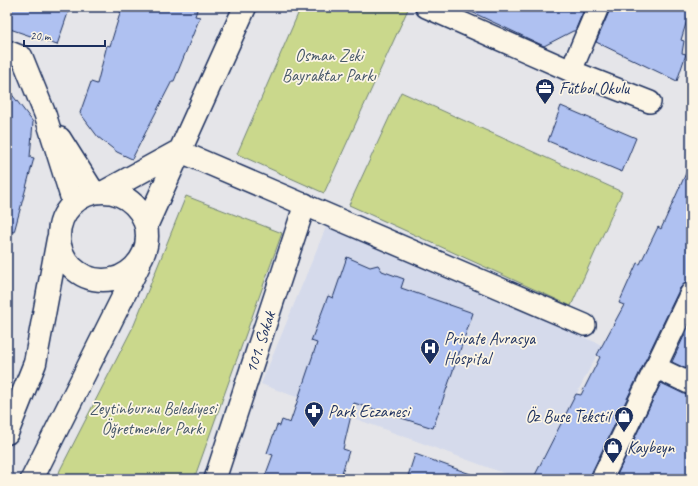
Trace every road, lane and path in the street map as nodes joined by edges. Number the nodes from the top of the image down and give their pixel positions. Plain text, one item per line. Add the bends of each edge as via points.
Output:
1 (245, 7) edge
2 (426, 7) edge
3 (598, 7) edge
4 (7, 51) edge
5 (570, 71) junction
6 (650, 102) dead end
7 (44, 114) junction
8 (179, 151) junction
9 (100, 192) junction
10 (73, 203) junction
11 (305, 204) junction
12 (147, 224) junction
13 (59, 232) junction
14 (142, 259) junction
15 (691, 293) edge
16 (585, 325) dead end
17 (655, 367) junction
18 (691, 384) edge
19 (7, 433) edge
20 (32, 479) edge
21 (215, 479) edge
22 (602, 479) edge

1 - 8 street
2 - 5 street
3 - 5 street
4 - 7 street via 22,57
5 - 6 street
7 - 9 street
7 - 10 street
8 - 9 street
8 - 11 street
8 - 12 street
9 - 10 street via 83,196
9 - 12 street via 120,194 132,201
10 - 13 street via 61,221
11 - 16 street
11 - 21 street, 101. Sokak
12 - 14 street via 147,248
13 - 14 street via 60,247 66,260 76,271 90,278 105,280 119,277 132,270
13 - 19 street via 35,363
14 - 20 street
15 - 17 street
17 - 18 street
17 - 22 street

